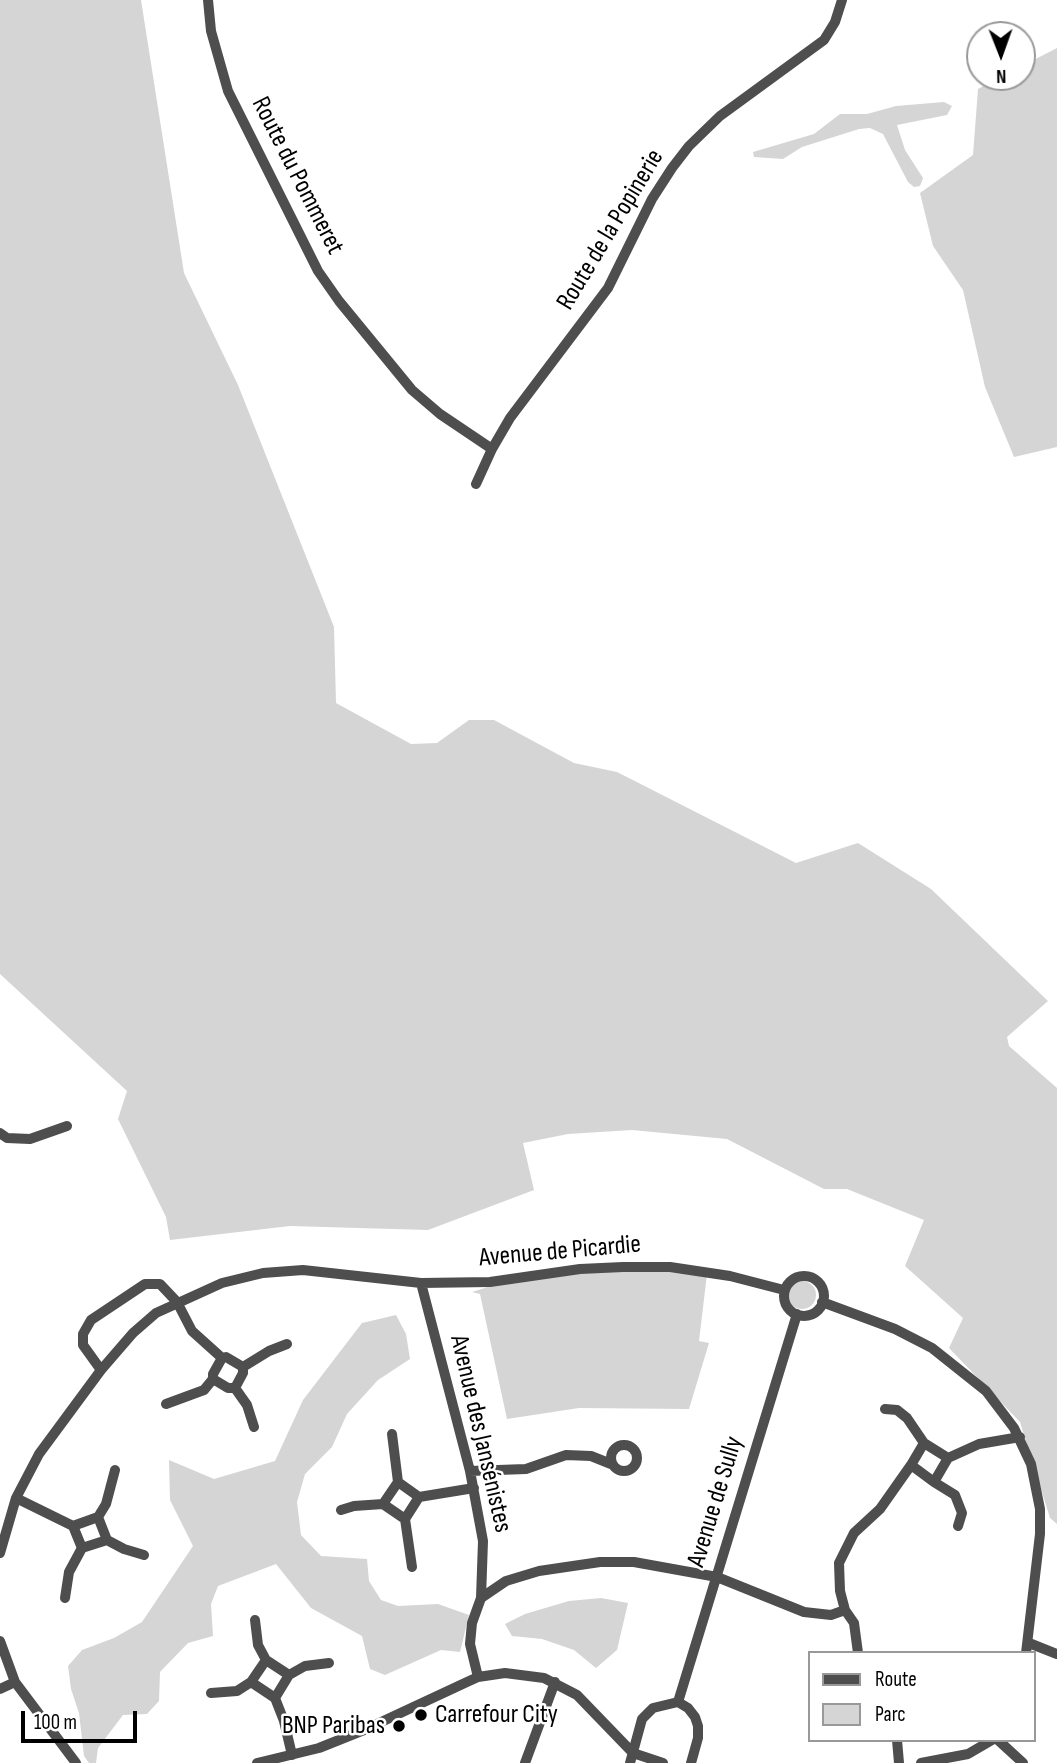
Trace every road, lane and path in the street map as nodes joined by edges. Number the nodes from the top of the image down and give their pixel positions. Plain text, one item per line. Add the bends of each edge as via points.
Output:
1 (208, 0) edge
2 (842, 0) edge
3 (492, 449) junction
4 (476, 484) dead end
5 (67, 1126) dead end
6 (0, 1133) edge
7 (421, 1283) junction
8 (784, 1290) junction
9 (177, 1302) junction
10 (822, 1303) junction
11 (797, 1314) junction
12 (287, 1344) dead end
13 (222, 1358) junction
14 (243, 1367) junction
15 (101, 1370) junction
16 (213, 1379) junction
17 (235, 1388) junction
18 (166, 1404) dead end
19 (885, 1409) dead end
20 (254, 1427) dead end
21 (392, 1434) dead end
22 (1020, 1437) junction
23 (924, 1443) junction
24 (948, 1458) junction
25 (611, 1464) dead end
26 (911, 1465) junction
27 (115, 1470) dead end
28 (470, 1471) junction
29 (397, 1482) junction
30 (934, 1482) junction
31 (474, 1488) junction
32 (419, 1497) junction
33 (16, 1498) junction
34 (383, 1504) junction
35 (341, 1510) dead end
36 (98, 1517) junction
37 (405, 1519) junction
38 (73, 1526) junction
39 (958, 1526) dead end
40 (107, 1539) junction
41 (82, 1548) junction
42 (0, 1553) edge
43 (144, 1555) dead end
44 (412, 1567) dead end
45 (717, 1577) junction
46 (65, 1598) dead end
47 (481, 1598) junction
48 (845, 1610) junction
49 (255, 1620) dead end
50 (0, 1641) edge
51 (1027, 1648) edge
52 (858, 1651) edge
53 (1057, 1654) edge
54 (266, 1660) junction
55 (329, 1663) dead end
56 (289, 1675) junction
57 (478, 1677) junction
58 (15, 1682) junction
59 (251, 1682) junction
60 (555, 1682) junction
61 (0, 1689) edge
62 (211, 1693) dead end
63 (275, 1698) junction
64 (678, 1702) junction
65 (897, 1742) edge
66 (989, 1742) edge
67 (1000, 1742) edge
68 (292, 1755) junction
69 (631, 1758) edge
70 (956, 1760) edge
71 (76, 1763) edge
72 (257, 1763) edge
73 (525, 1763) edge
74 (663, 1763) edge
75 (691, 1763) edge
76 (899, 1763) edge
77 (921, 1763) edge
78 (1023, 1763) edge

1 - 3 street, Route du Pommeret via 218,62 318,271 412,390
2 - 3 street, Route de la Popinerie via 824,40 720,116 689,146 652,199 608,288 510,418
3 - 4 street, Route de la Popinerie
5 - 6 street via 30,1139 7,1138
7 - 8 street, Avenue de Picardie via 490,1282 580,1269 670,1267
7 - 9 street, Avenue de Picardie via 303,1270 276,1272 222,1283
7 - 28 street, Avenue des Jansénistes
8 - 10 street via 796,1277 807,1276 821,1286
8 - 11 street via 785,1302
9 - 13 street via 192,1331
9 - 15 street, Avenue de Picardie via 156,1312
9 - 15 street via 160,1284 145,1284 91,1320 83,1345
10 - 11 street via 815,1312
10 - 22 street via 908,1334 932,1348 986,1391
11 - 45 street, Avenue de Sully
12 - 14 street
13 - 14 street
13 - 16 street
14 - 17 street
15 - 33 street, Avenue de Picardie via 39,1454
16 - 17 street
16 - 18 street via 204,1390
17 - 20 street
19 - 23 street via 897,1410 907,1418
21 - 29 street
22 - 24 street via 979,1444
22 - 51 street via 1034,1473 1040,1509
23 - 24 street
23 - 26 street
24 - 30 street
25 - 28 street via 591,1456 566,1455 526,1469
26 - 30 street
26 - 48 street via 880,1508 853,1533 845,1549 839,1563
27 - 36 street
28 - 31 street, Avenue des Jansénistes
29 - 32 street
29 - 34 street
30 - 39 street via 955,1495 962,1513
31 - 32 street
31 - 47 street, Avenue des Jansénistes via 483,1541
32 - 37 street
33 - 38 street
33 - 42 street, Avenue de Picardie
34 - 35 street
34 - 37 street
36 - 38 street
36 - 40 street
37 - 44 street
38 - 41 street
40 - 41 street
40 - 43 street
41 - 46 street via 69,1573
45 - 47 street via 656,1565 600,1562 521,1575
45 - 48 street via 804,1612 831,1615
45 - 64 street, Avenue de Sully
47 - 57 street, Avenue des Jansénistes via 470,1644
48 - 52 street via 854,1623
49 - 54 street via 258,1645
50 - 58 street
51 - 53 street
54 - 56 street
54 - 59 street
55 - 56 street via 305,1666
56 - 63 street
57 - 60 street via 524,1674
57 - 68 street via 364,1730
58 - 61 street
58 - 71 street
59 - 62 street via 237,1691
59 - 63 street
60 - 69 street via 592,1708
60 - 73 street
63 - 68 street
64 - 69 street via 653,1708 642,1719
64 - 75 street via 688,1708 698,1726
65 - 76 street
66 - 70 street
67 - 78 street
68 - 72 street
69 - 74 street
70 - 77 street

